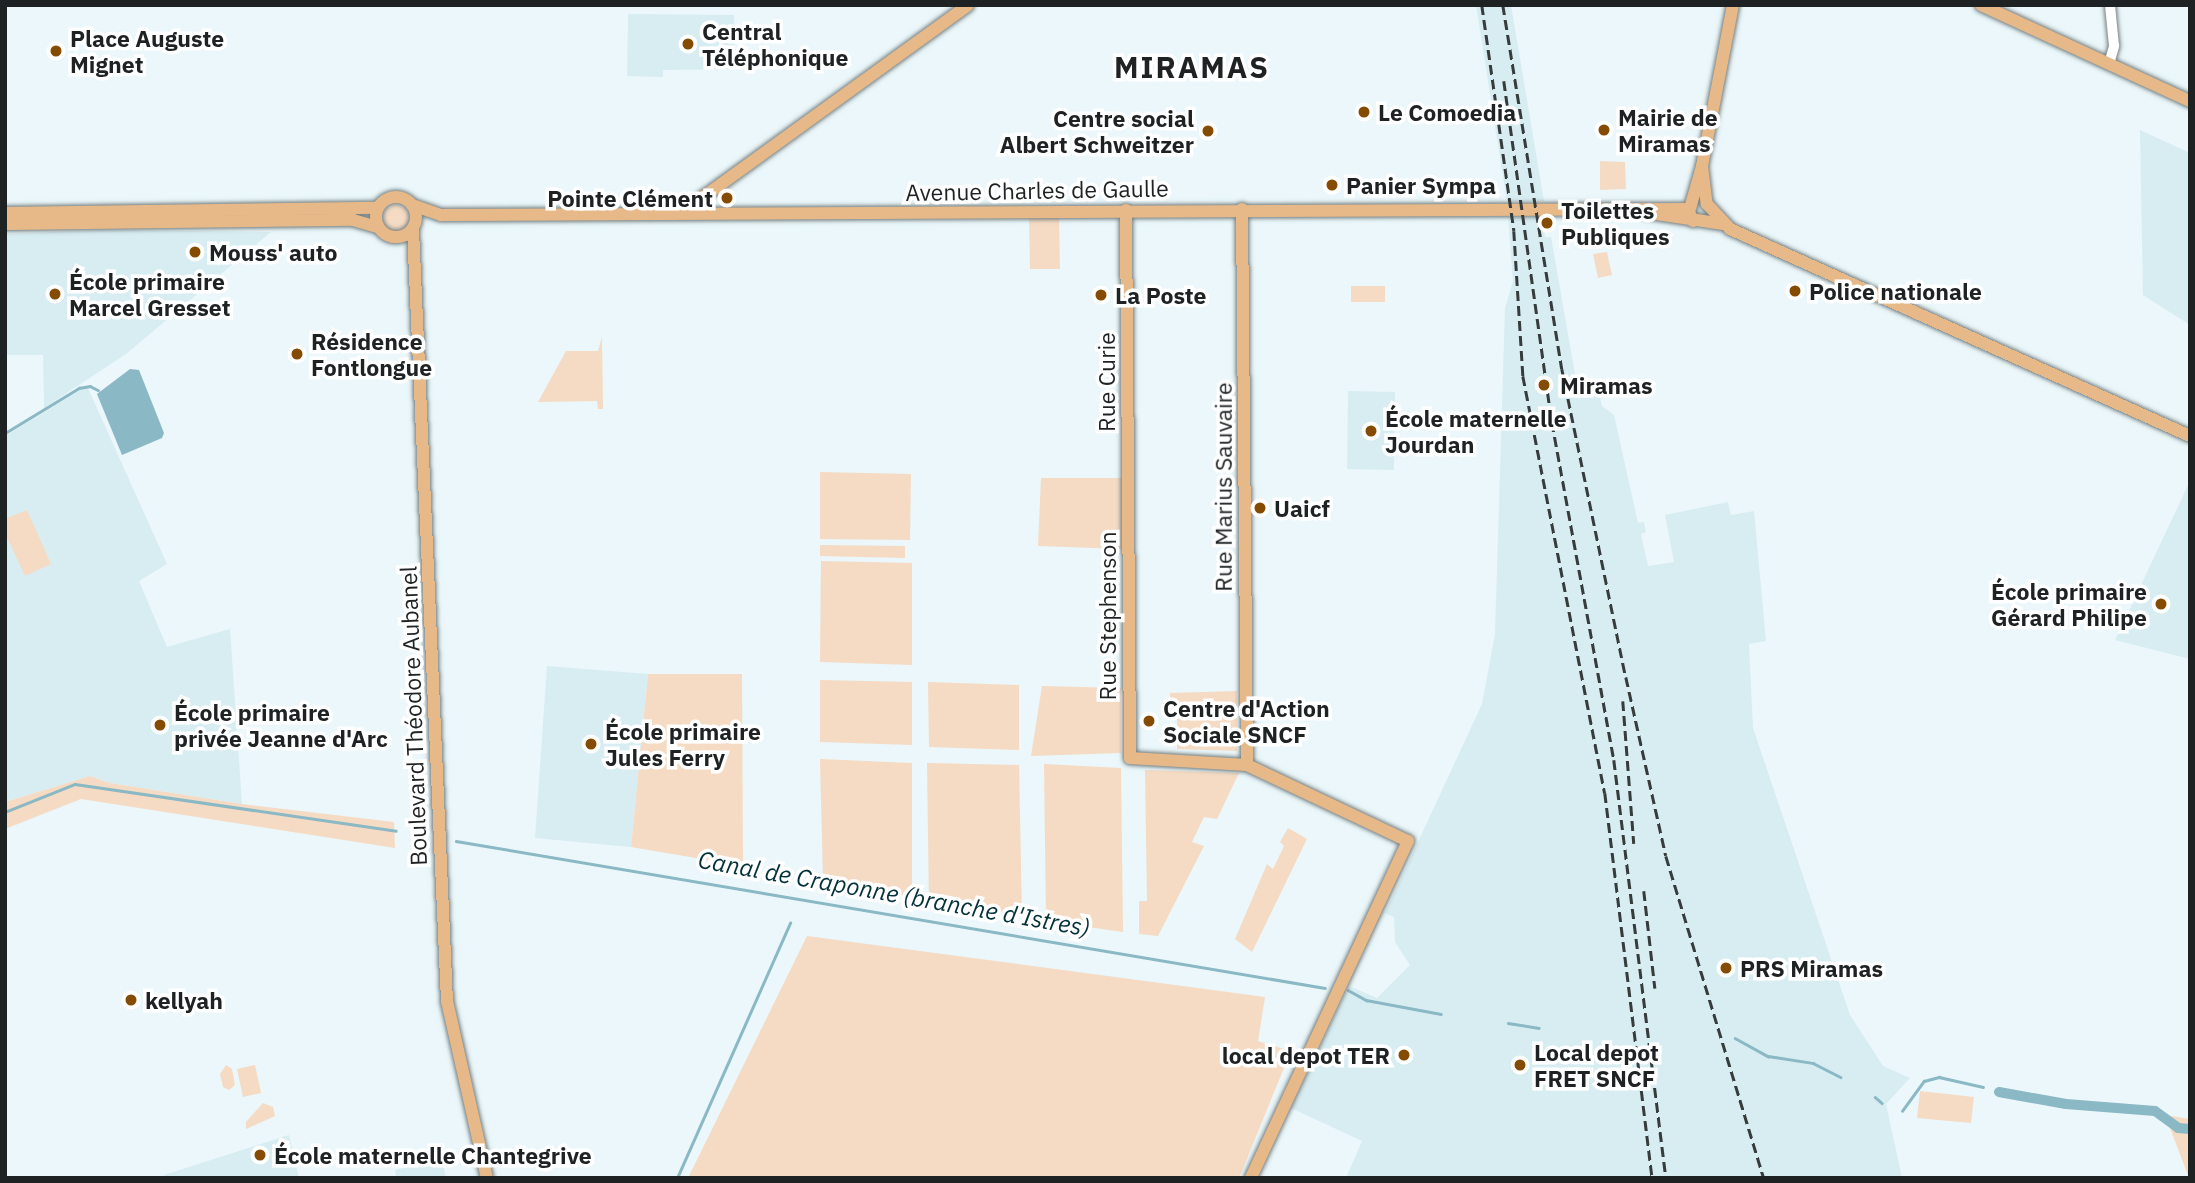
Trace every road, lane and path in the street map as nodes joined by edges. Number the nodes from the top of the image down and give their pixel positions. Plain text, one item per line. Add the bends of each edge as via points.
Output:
1 (968, 5) edge
2 (1733, 5) edge
3 (1981, 5) edge
4 (2110, 5) edge
5 (2109, 64) junction
6 (2190, 101) edge
7 (412, 205) junction
8 (378, 208) junction
9 (1242, 209) junction
10 (1126, 210) junction
11 (1700, 212) junction
12 (5, 213) edge
13 (681, 213) junction
14 (441, 215) junction
15 (5, 224) edge
16 (378, 227) junction
17 (414, 227) junction
18 (393, 238) junction
19 (415, 266) junction
20 (2190, 436) edge
21 (1127, 471) joint
22 (1247, 765) junction
23 (1393, 831) junction
24 (1396, 866) junction
25 (486, 1178) edge
26 (1251, 1178) edge

1 - 13 main road
2 - 11 main road via 1702,166
3 - 5 main road
4 - 5 street via 2114,46
5 - 6 main road
7 - 8 main road via 392,197
7 - 14 main road, Avenue Charles de Gaulle
7 - 17 main road
8 - 12 main road
8 - 16 main road
9 - 10 main road, Avenue Charles de Gaulle
9 - 11 main road, Avenue Charles de Gaulle
9 - 22 main road, Rue Marius Sauvaire
10 - 13 main road, Avenue Charles de Gaulle
10 - 21 main road, Rue Curie
11 - 20 main road, Avenue Charles de Gaulle
13 - 14 main road, Avenue Charles de Gaulle
14 - 17 main road, Avenue Charles de Gaulle
15 - 16 main road via 353,220
16 - 18 main road
17 - 18 main road
17 - 19 main road, Boulevard Théodore Aubanel
18 - 19 main road
19 - 25 main road, Boulevard Théodore Aubanel via 443,952 447,1001
21 - 22 main road, Rue Stephenson via 1131,760
22 - 23 main road
23 - 24 main road
23 - 24 main road via 1408,841
24 - 26 main road

